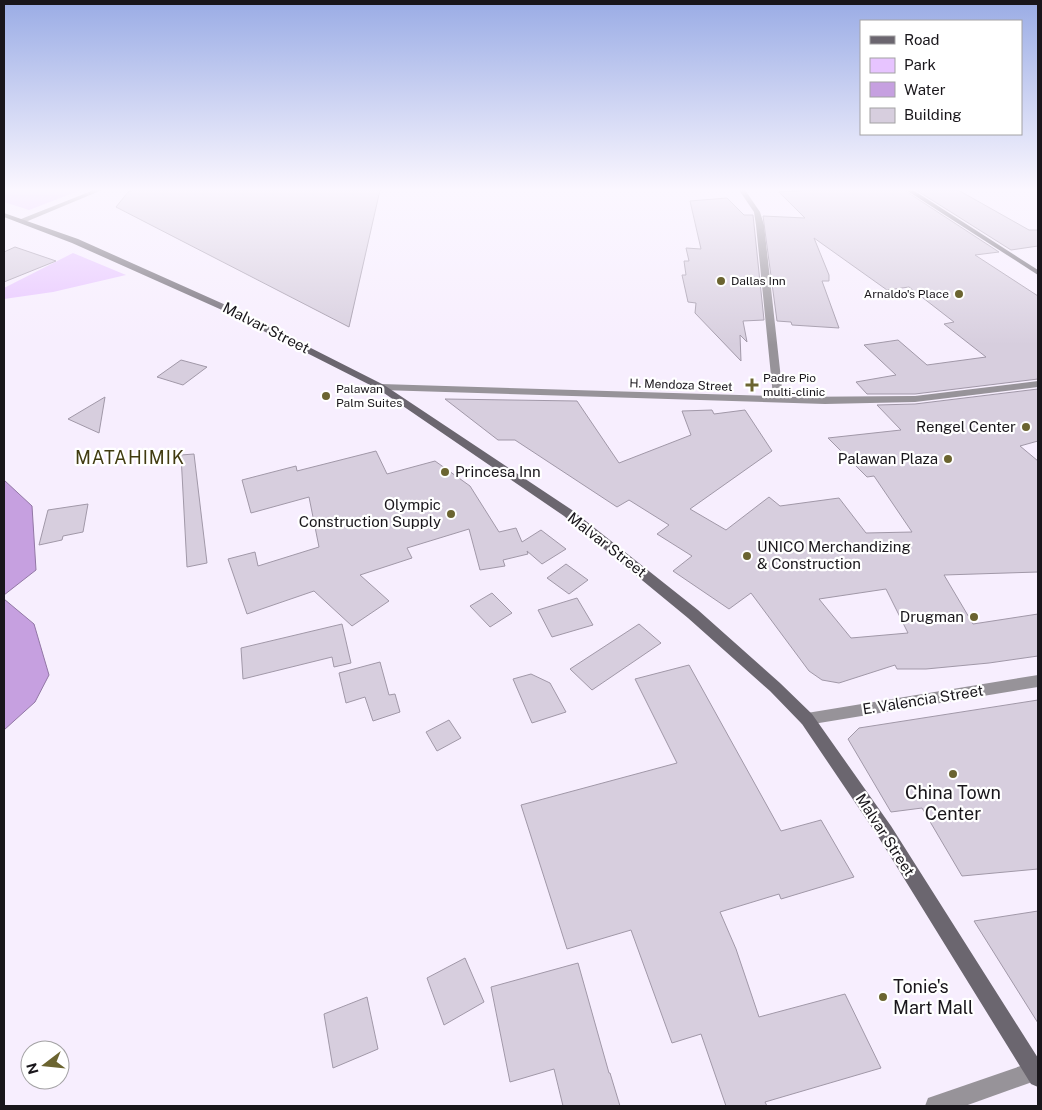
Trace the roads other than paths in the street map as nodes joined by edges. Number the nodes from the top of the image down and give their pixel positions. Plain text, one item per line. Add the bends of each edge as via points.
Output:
1 (77, 242) edge
2 (762, 242) edge
3 (990, 242) edge
4 (1038, 273) edge
5 (1038, 384) edge
6 (381, 387) junction
7 (778, 401) junction
8 (1038, 682) edge
9 (807, 719) junction
10 (1036, 1074) edge
11 (936, 1106) edge

1 - 6 main road, Malvar Street via 225,308
2 - 7 street
3 - 4 main road
5 - 7 street, H. Mendoza Street via 915,398
6 - 7 street, H. Mendoza Street
6 - 9 main road, Malvar Street via 568,514 710,628
8 - 9 street, E. Valencia Street
9 - 10 main road, Malvar Street via 885,832
10 - 11 street

